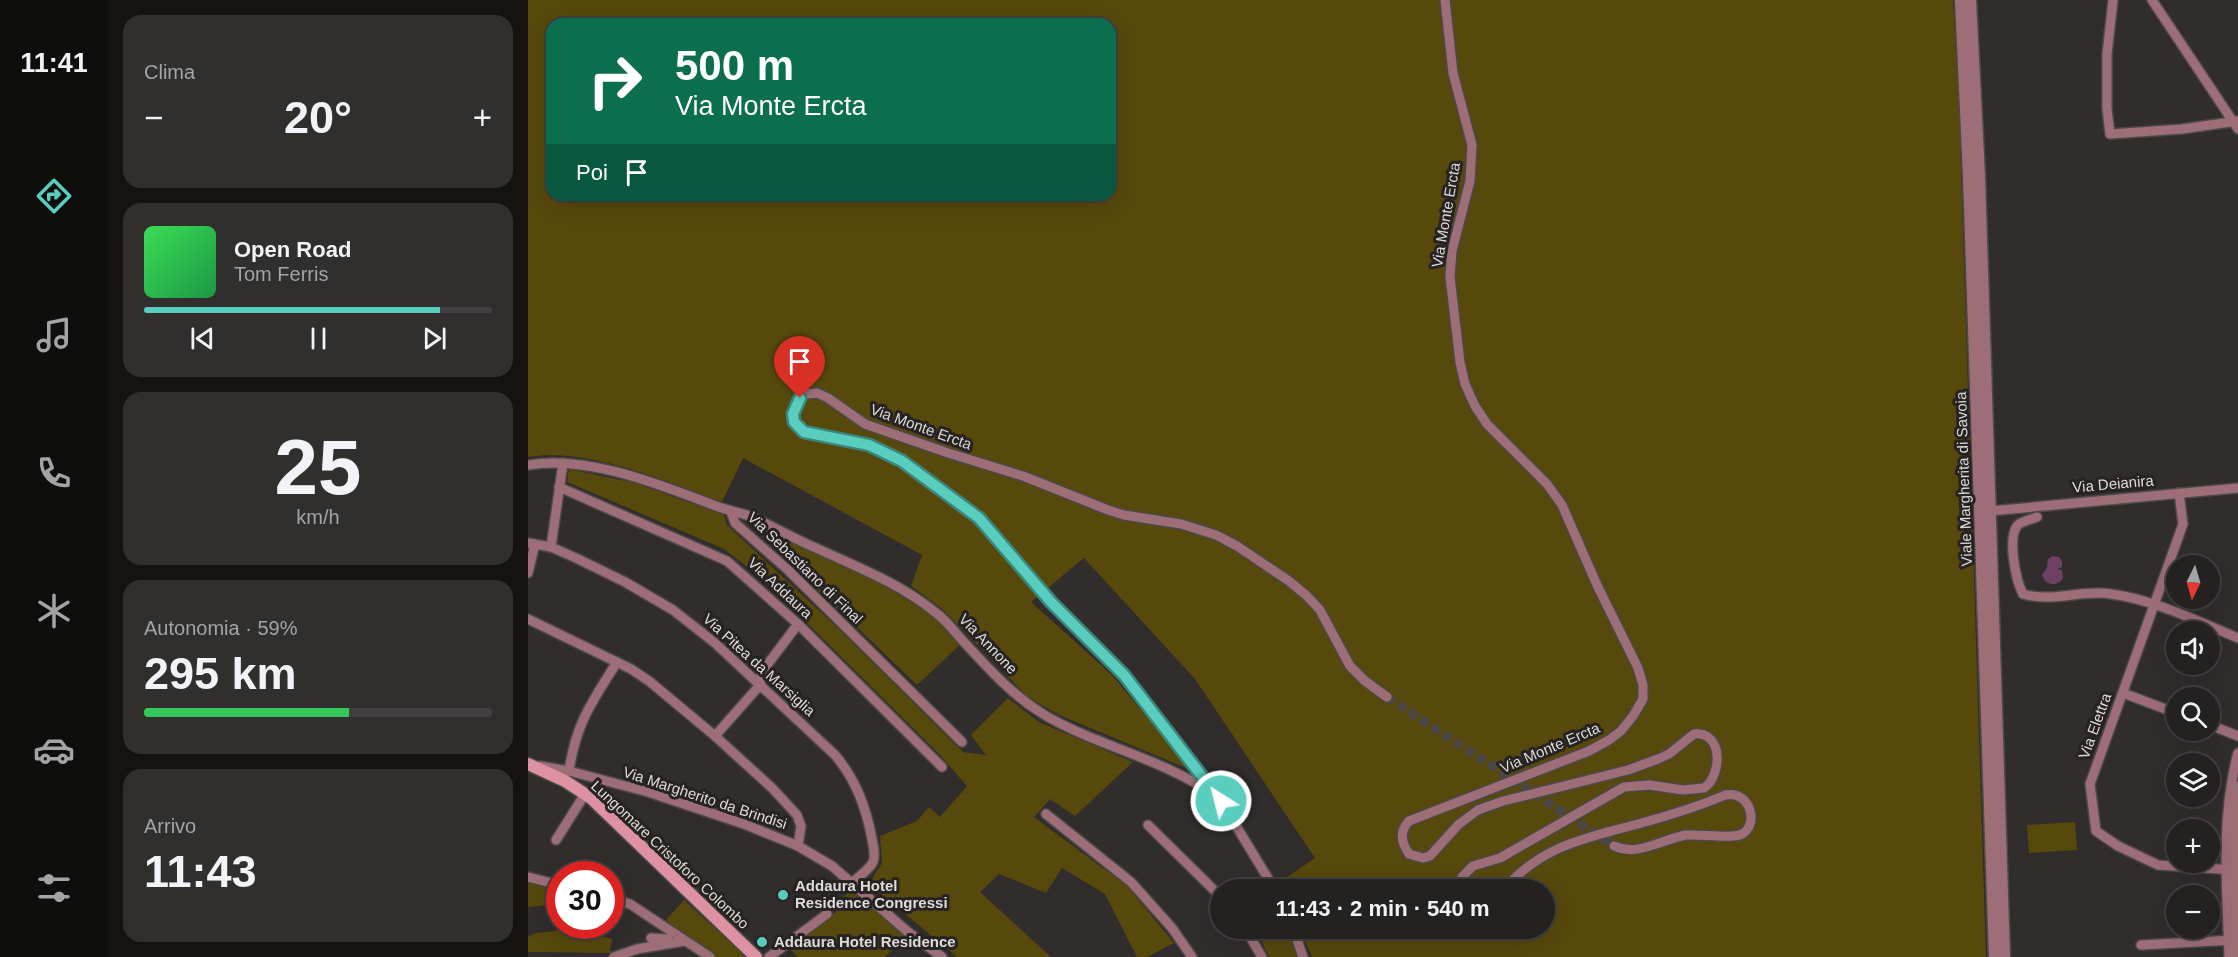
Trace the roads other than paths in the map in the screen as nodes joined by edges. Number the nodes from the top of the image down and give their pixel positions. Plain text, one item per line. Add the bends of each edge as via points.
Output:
1 (1445, 0) edge
2 (1961, 0) edge
3 (1970, 0) edge
4 (2113, 0) edge
5 (2152, 0) edge
6 (2236, 124) edge
7 (563, 463) junction
8 (528, 465) edge
9 (560, 487) junction
10 (2238, 488) edge
11 (2179, 493) junction
12 (1990, 511) junction
13 (731, 512) junction
14 (2037, 517) dead end
15 (532, 544) edge
16 (551, 547) junction
17 (528, 573) edge
18 (2154, 604) junction
19 (528, 619) edge
20 (798, 624) junction
21 (2238, 638) edge
22 (617, 662) junction
23 (760, 685) junction
24 (2123, 693) junction
25 (1387, 697) tunnel mouth
26 (2166, 709) edge
27 (2220, 729) edge
28 (715, 735) junction
29 (2238, 736) edge
30 (962, 742) dead end
31 (2238, 753) edge
32 (529, 765) edge
33 (942, 768) dead end
34 (569, 771) junction
35 (2238, 786) edge
36 (585, 794) junction
37 (1221, 801) junction
38 (1046, 814) dead end
39 (1148, 825) dead end
40 (556, 840) dead end
41 (798, 846) junction
42 (1614, 846) tunnel mouth
43 (2231, 870) junction
44 (528, 877) edge
45 (1268, 879) edge
46 (1462, 879) edge
47 (1514, 879) edge
48 (546, 882) edge
49 (853, 882) junction
50 (1210, 886) edge
51 (624, 902) edge
52 (2237, 910) edge
53 (827, 914) dead end
54 (651, 938) dead end
55 (1251, 939) edge
56 (1297, 939) edge
57 (2232, 940) junction
58 (685, 941) junction
59 (2141, 945) dead end
60 (614, 957) edge
61 (710, 957) edge
62 (756, 957) edge
63 (769, 957) edge
64 (942, 957) edge
65 (1192, 957) edge
66 (1262, 957) edge
67 (1303, 957) edge
68 (1995, 957) edge
69 (2004, 957) edge
70 (2229, 957) edge
71 (2237, 957) edge

1 - 46 street, Via Monte Ercta via 1453,74 1472,145 1470,181 1452,251 1450,277 1465,384 1487,424 1547,484 1562,505 1638,668 1644,692 1633,716 1609,740 1409,821 1404,826 1402,841 1409,854 1431,856 1459,824 1478,810 1628,770 1669,754 1694,734 1711,741 1718,768 1704,789 1624,787 1500,858 1473,866
2 - 68 street, Viale Margherita di Savoia
3 - 12 street, Viale Margherita di Savoia
4 - 6 street via 2107,54 2110,134
5 - 6 street
7 - 8 street, Via Sebastiano di Final
7 - 9 street
7 - 13 street, Via Sebastiano di Final via 641,479
9 - 16 street
9 - 20 street, Via Addaura via 727,561
10 - 11 street, Via Deianira
11 - 12 street, Via Deianira
11 - 18 street, Via Elettra via 2183,524
12 - 69 street, Viale Margherita di Savoia
13 - 30 street, Via Sebastiano di Final via 735,523 787,568
13 - 37 street, Via Annone via 752,517 897,586 938,613 1000,681 1027,704 1046,716 1180,774
14 - 18 street via 2019,525 2013,534 2018,584 2023,594 2038,598 2109,593
15 - 16 street, Via Pitea da Marsiglia
15 - 17 street
16 - 23 street, Via Pitea da Marsiglia via 673,610
18 - 21 street
18 - 24 street, Via Elettra
19 - 22 street
20 - 23 street via 761,673
20 - 33 street, Via Addaura
22 - 28 street via 649,681
22 - 34 street via 581,720
23 - 28 street
23 - 49 street, Via Pitea da Marsiglia via 835,755 854,783 867,816 874,854 873,862
24 - 26 street
24 - 43 street, Via Elettra via 2090,784 2096,831 2158,865
25 - 37 street, Via Monte Ercta via 1350,666 1324,617 1307,596 1216,535 1108,510 865,424 817,393 800,398 793,414 794,422 804,432 869,445 902,461 979,518 1051,602 1124,675
27 - 29 street
28 - 41 street via 798,815
31 - 43 street via 2229,798
32 - 34 street, Via Margherito da Brindisi
32 - 36 main road, Lungomare Cristoforo Colombo
34 - 41 street, Via Margherito da Brindisi via 701,809
35 - 43 street
36 - 40 street
36 - 62 main road, Lungomare Cristoforo Colombo
37 - 45 street, Via Monte Ercta
38 - 65 street via 1131,882
39 - 50 street
41 - 49 street, Via Margherito da Brindisi
42 - 47 street via 1636,850 1693,834 1738,836 1749,827 1749,807 1742,796 1725,795 1571,842 1536,860
43 - 52 street
43 - 57 street
44 - 48 street
49 - 64 street, Via Margherito da Brindisi
51 - 58 street
52 - 57 street
53 - 63 street
54 - 58 street
55 - 66 street
56 - 67 street
57 - 59 street
57 - 70 street
57 - 71 street
58 - 60 street
58 - 61 street

